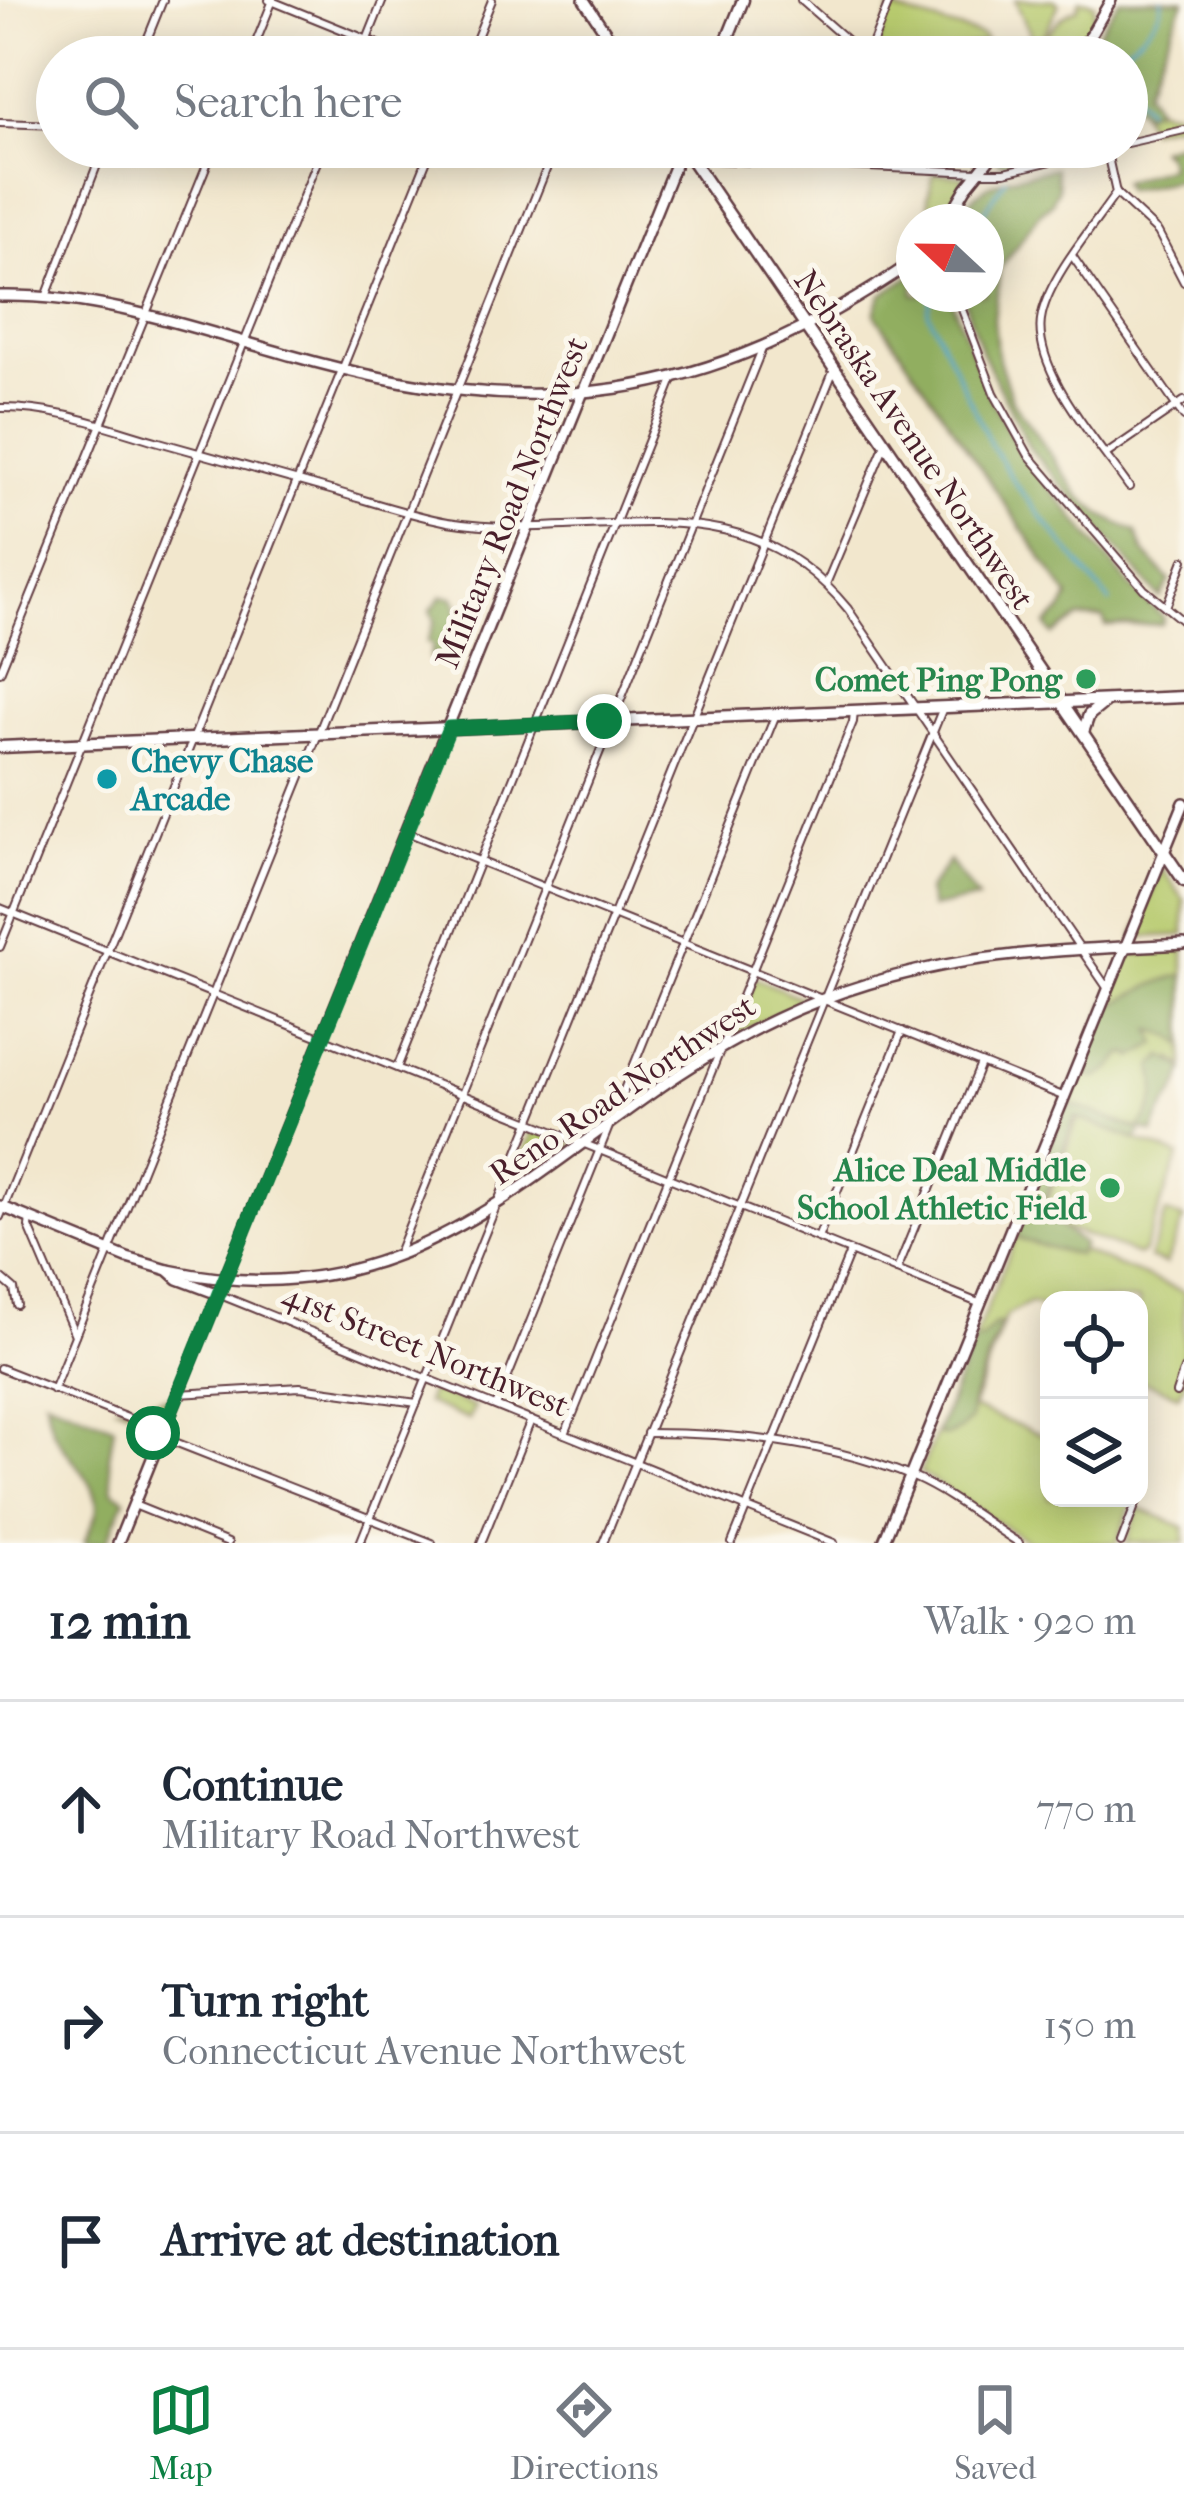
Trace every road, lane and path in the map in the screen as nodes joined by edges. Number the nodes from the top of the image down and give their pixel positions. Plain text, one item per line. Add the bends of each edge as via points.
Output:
1 (164, 0) edge
2 (271, 0) edge
3 (383, 0) edge
4 (492, 0) edge
5 (584, 0) edge
6 (743, 0) edge
7 (801, 0) edge
8 (890, 0) edge
9 (1111, 0) edge
10 (149, 36) edge
11 (258, 36) edge
12 (357, 36) edge
13 (369, 36) edge
14 (477, 36) edge
15 (608, 36) edge
16 (728, 36) edge
17 (843, 36) edge
18 (875, 36) edge
19 (1090, 36) edge
20 (36, 125) edge
21 (1, 126) edge
22 (1184, 130) edge
23 (1148, 138) edge
24 (96, 168) edge
25 (206, 168) edge
26 (315, 168) edge
27 (424, 168) edge
28 (547, 168) edge
29 (674, 168) edge
30 (697, 168) edge
31 (902, 168) edge
32 (982, 168) edge
33 (1022, 168) edge
34 (1112, 168) edge
35 (978, 172) junction
36 (1116, 193) junction
37 (958, 204) edge
38 (1073, 257) junction
39 (896, 272) edge
40 (1184, 282) edge
41 (0, 296) edge
42 (46, 297) junction
43 (963, 312) edge
44 (147, 315) junction
45 (807, 328) junction
46 (244, 343) junction
47 (762, 349) junction
48 (835, 368) junction
49 (343, 370) junction
50 (674, 376) junction
51 (457, 392) junction
52 (585, 392) junction
53 (1180, 403) edge
54 (0, 408) edge
55 (1184, 417) edge
56 (100, 424) junction
57 (885, 443) junction
58 (200, 453) junction
59 (1106, 454) junction
60 (298, 481) junction
61 (1129, 487) dead end
62 (408, 512) junction
63 (616, 523) junction
64 (693, 523) junction
65 (531, 526) junction
66 (765, 542) junction
67 (1184, 560) edge
68 (826, 584) junction
69 (1165, 608) junction
70 (1184, 622) edge
71 (0, 672) edge
72 (1184, 697) edge
73 (1107, 700) junction
74 (1063, 701) junction
75 (944, 707) junction
76 (916, 708) junction
77 (854, 711) junction
78 (776, 714) junction
79 (694, 717) junction
80 (613, 721) junction
81 (536, 724) junction
82 (449, 728) junction
83 (932, 730) junction
84 (1083, 732) junction
85 (319, 733) junction
86 (194, 739) junction
87 (82, 743) junction
88 (0, 747) edge
89 (1184, 803) edge
90 (407, 832) junction
91 (1164, 852) junction
92 (480, 861) junction
93 (1184, 881) edge
94 (546, 888) junction
95 (0, 908) edge
96 (14, 914) junction
97 (614, 915) junction
98 (683, 943) junction
99 (1184, 944) edge
100 (1126, 946) junction
101 (0, 947) edge
102 (1080, 948) junction
103 (108, 952) junction
104 (753, 971) junction
105 (1108, 989) junction
106 (214, 994) junction
107 (823, 999) junction
108 (902, 1031) junction
109 (323, 1038) junction
110 (721, 1048) junction
111 (981, 1064) junction
112 (397, 1068) junction
113 (462, 1094) junction
114 (1065, 1097) junction
115 (531, 1122) junction
116 (610, 1125) junction
117 (584, 1144) junction
118 (600, 1150) junction
119 (670, 1178) junction
120 (498, 1204) junction
121 (739, 1206) junction
122 (1, 1210) edge
123 (30, 1218) junction
124 (818, 1238) junction
125 (109, 1251) junction
126 (850, 1251) junction
127 (397, 1256) junction
128 (168, 1270) junction
129 (897, 1270) junction
130 (0, 1276) edge
131 (210, 1277) junction
132 (225, 1278) junction
133 (218, 1294) junction
134 (981, 1304) junction
135 (17, 1305) dead end
136 (75, 1335) junction
137 (0, 1368) edge
138 (1184, 1369) edge
139 (427, 1378) junction
140 (53, 1390) junction
141 (1176, 1393) dead end
142 (178, 1394) junction
143 (417, 1403) junction
144 (496, 1406) junction
145 (531, 1420) junction
146 (647, 1433) junction
147 (565, 1434) junction
148 (162, 1435) junction
149 (773, 1442) junction
150 (635, 1462) junction
151 (910, 1476) junction
152 (134, 1505) junction
153 (1135, 1507) edge
154 (746, 1508) junction
155 (370, 1518) junction
156 (118, 1543) edge
157 (228, 1543) edge
158 (360, 1543) edge
159 (432, 1543) edge
160 (482, 1543) edge
161 (603, 1543) edge
162 (732, 1543) edge
163 (834, 1543) edge
164 (883, 1543) edge
165 (1019, 1543) edge
166 (1121, 1543) edge

1 - 10 street
2 - 11 street
2 - 12 street
3 - 13 street
4 - 14 street
5 - 15 main road
6 - 16 main road
7 - 17 street
8 - 18 street
9 - 19 main road
20 - 21 street
22 - 23 street
24 - 42 street
25 - 44 street
26 - 46 street
27 - 49 street
28 - 51 street
29 - 52 main road, Military Road Northwest
30 - 45 main road, Nebraska Avenue Northwest
31 - 35 street
32 - 35 main road
33 - 35 street
34 - 36 street
35 - 37 main road
36 - 38 street
36 - 40 street via 1158,232
38 - 53 street
38 - 59 street via 1046,302 1042,344 1051,373
39 - 45 main road
41 - 42 main road
42 - 44 main road
43 - 69 street via 1028,454
44 - 46 main road
44 - 56 street
45 - 47 main road
45 - 48 main road, Nebraska Avenue Northwest
46 - 49 main road
46 - 58 street
47 - 50 main road
47 - 64 street
48 - 57 main road, Nebraska Avenue Northwest
48 - 66 street
49 - 51 main road
49 - 60 street
50 - 52 main road
50 - 63 street
51 - 52 main road
51 - 62 street
52 - 65 main road, Military Road Northwest
53 - 55 street
53 - 59 street
54 - 56 street
56 - 58 street
56 - 71 street
57 - 68 street
57 - 74 main road, Nebraska Avenue Northwest
58 - 60 street
58 - 87 street
59 - 61 street
60 - 62 street
60 - 86 street
62 - 65 street via 467,525
62 - 85 street
63 - 64 street
63 - 65 street
63 - 81 street
64 - 66 street
64 - 80 street
65 - 82 main road, Military Road Northwest
66 - 68 street
66 - 79 street
67 - 69 street
68 - 76 street
69 - 70 street
72 - 73 main road
73 - 74 main road
73 - 84 main road
74 - 75 main road
74 - 84 main road, Nebraska Avenue Northwest
75 - 76 main road
75 - 83 street
76 - 77 main road
76 - 83 street
77 - 78 main road
77 - 104 street
78 - 79 main road
78 - 98 street
79 - 80 main road
79 - 97 street
80 - 81 main road
80 - 94 street
81 - 82 main road
81 - 92 street
82 - 85 main road
82 - 90 main road, Military Road Northwest
83 - 102 street
83 - 107 street
84 - 91 main road, Nebraska Avenue Northwest
85 - 86 main road
85 - 106 street
86 - 87 main road
86 - 103 street
87 - 88 main road
87 - 96 street
89 - 91 main road
90 - 92 street
90 - 109 main road, Military Road Northwest
91 - 93 main road, Nebraska Avenue Northwest
91 - 100 main road
92 - 94 street
92 - 112 street
94 - 97 street
94 - 113 street
95 - 96 street
96 - 101 street
96 - 103 street
97 - 98 street
97 - 115 street
98 - 104 street
98 - 116 street
99 - 100 main road, Reno Road Northwest
100 - 102 main road, Reno Road Northwest
100 - 105 main road
102 - 105 street
102 - 107 main road, Reno Road Northwest via 942,963
103 - 106 street
103 - 122 street
104 - 107 street
104 - 110 street
105 - 114 main road
106 - 109 street
106 - 125 street
107 - 108 street
107 - 110 main road, Reno Road Northwest
107 - 121 street
108 - 111 street
108 - 124 street
109 - 112 street
109 - 132 main road, Military Road Northwest
110 - 116 main road, Reno Road Northwest
110 - 119 street
111 - 114 street
111 - 129 street
112 - 113 street
113 - 115 street
113 - 127 street
114 - 134 main road
115 - 117 street
115 - 120 street
116 - 117 main road, Reno Road Northwest
116 - 118 street
117 - 118 street
117 - 120 main road, Reno Road Northwest
118 - 119 street
118 - 144 street
119 - 121 street
119 - 147 street
120 - 127 main road, Reno Road Northwest
120 - 139 street
121 - 124 street
121 - 146 street
122 - 123 main road, 41st Street Northwest
123 - 125 main road, 41st Street Northwest
123 - 136 street
124 - 126 street
125 - 128 main road, 41st Street Northwest
125 - 136 street
126 - 129 street
126 - 149 street
127 - 132 main road, Reno Road Northwest via 321,1275
128 - 131 main road, Reno Road Northwest
128 - 133 main road, 41st Street Northwest
129 - 134 street
130 - 135 street
131 - 132 main road, Reno Road Northwest
131 - 133 main road
132 - 133 main road, Military Road Northwest
133 - 139 street, 41st Street Northwest
133 - 142 main road, Military Road Northwest
134 - 151 main road
136 - 140 street
137 - 140 street
138 - 141 street
139 - 143 street
139 - 144 street, 41st Street Northwest
140 - 148 street
142 - 143 street via 300,1387
142 - 148 main road, Military Road Northwest
143 - 155 street
144 - 145 street, 41st Street Northwest
145 - 147 street, 41st Street Northwest
145 - 160 street
146 - 149 street
146 - 150 street
147 - 150 street, 41st Street Northwest
148 - 152 main road, Military Road Northwest
148 - 155 street
149 - 151 street
149 - 154 street
150 - 154 street, 41st Street Northwest
150 - 161 street
151 - 164 main road
151 - 165 street
152 - 156 main road, Military Road Northwest
152 - 157 street
153 - 166 street
154 - 162 street
154 - 163 street, 41st Street Northwest
155 - 158 street
155 - 159 street

